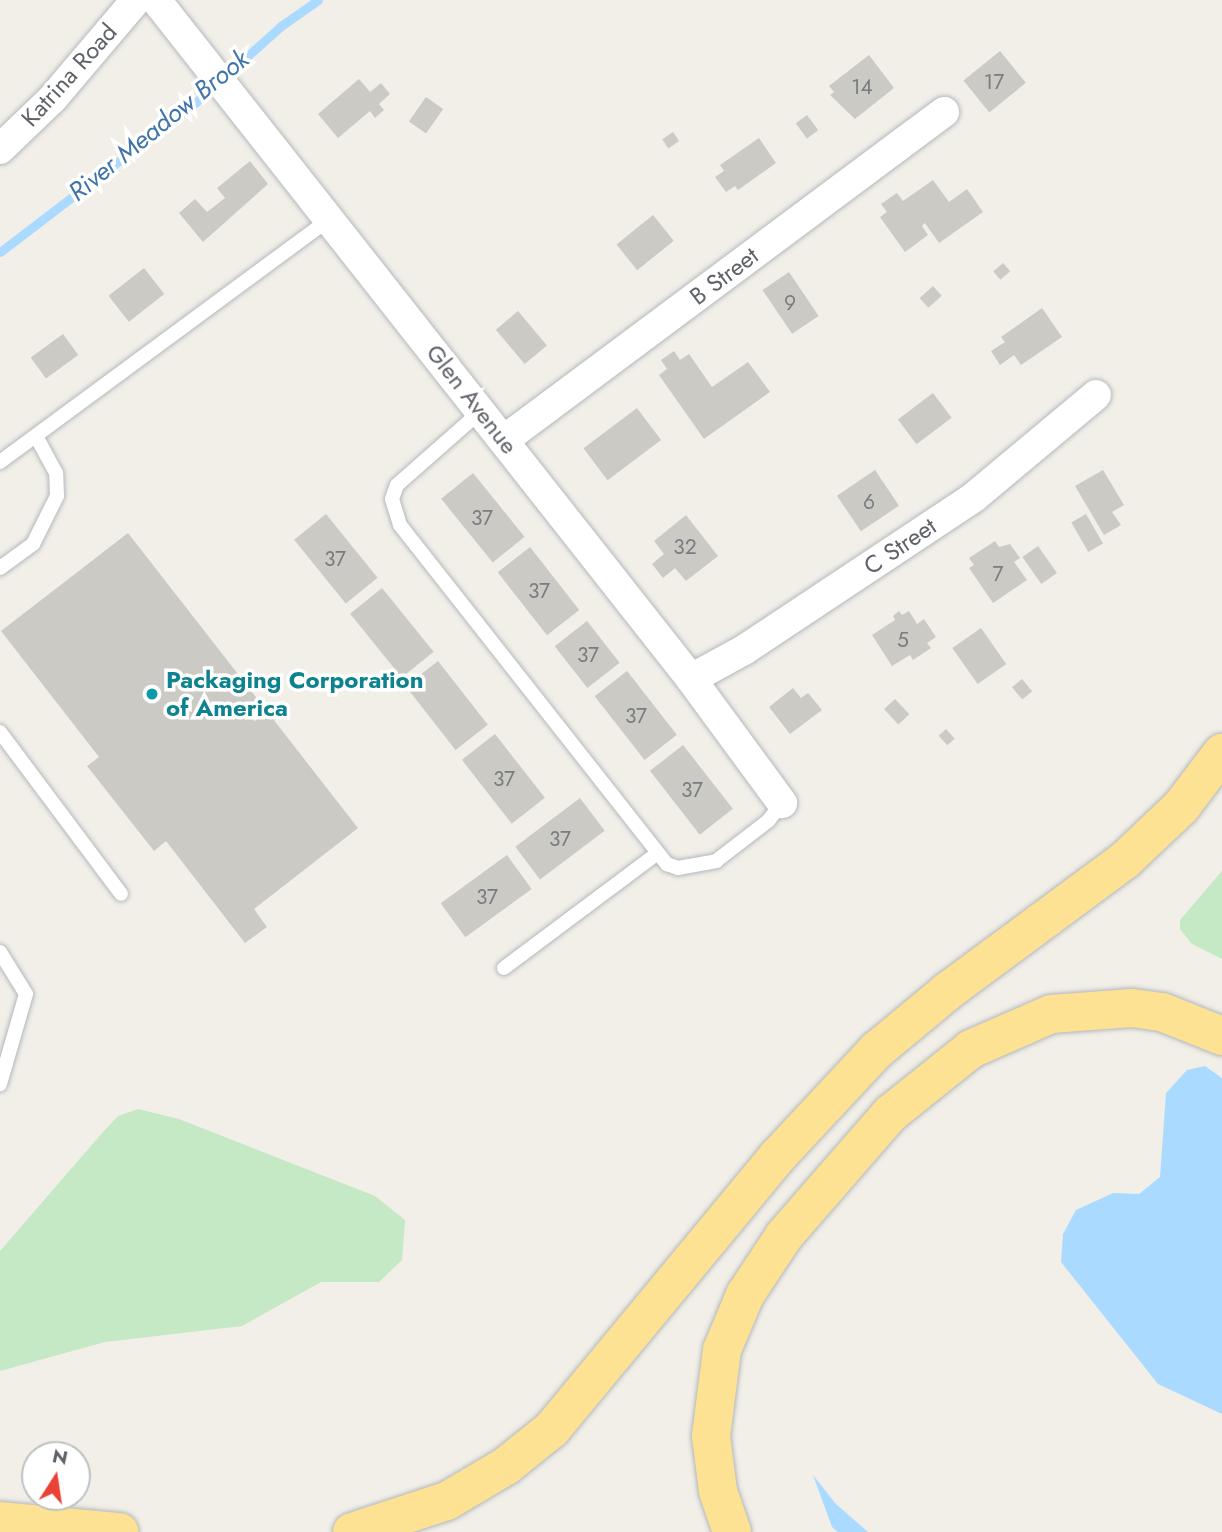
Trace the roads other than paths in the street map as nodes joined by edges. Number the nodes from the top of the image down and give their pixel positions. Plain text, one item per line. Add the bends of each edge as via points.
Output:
1 (136, 0) edge
2 (156, 0) edge
3 (944, 112) dead end
4 (0, 149) edge
5 (329, 219) junction
6 (1096, 395) dead end
7 (481, 411) junction
8 (36, 436) junction
9 (504, 440) junction
10 (0, 462) edge
11 (0, 568) edge
12 (691, 679) junction
13 (0, 732) edge
14 (1222, 753) edge
15 (782, 803) joint
16 (658, 853) junction
17 (121, 894) dead end
18 (1, 955) edge
19 (504, 968) dead end
20 (1222, 1036) edge
21 (4, 1058) edge
22 (0, 1084) edge
23 (0, 1521) edge
24 (119, 1532) edge
25 (352, 1532) edge
26 (732, 1532) edge

1 - 4 street, Katrina Road via 53,98
2 - 5 street, Glen Avenue
3 - 9 street, B Street
5 - 7 street, Glen Avenue
5 - 8 lane
6 - 12 street, C Street via 974,497 744,650
7 - 9 street, Glen Avenue
7 - 16 lane via 397,485 394,512
8 - 10 lane
8 - 11 lane via 56,473 57,496 33,544
9 - 12 street, Glen Avenue
12 - 15 street, Glen Avenue
13 - 17 lane
14 - 25 highway via 1181,807 1124,861 920,1013 855,1073 778,1156 552,1429 506,1466 447,1501
15 - 16 lane via 768,821 716,861 678,868
16 - 19 lane
18 - 21 lane via 26,994
20 - 26 highway via 1171,1015 1132,1008 1051,1014 971,1049 890,1114 783,1236 746,1295 722,1350 711,1436 718,1491
21 - 22 lane
23 - 24 highway

